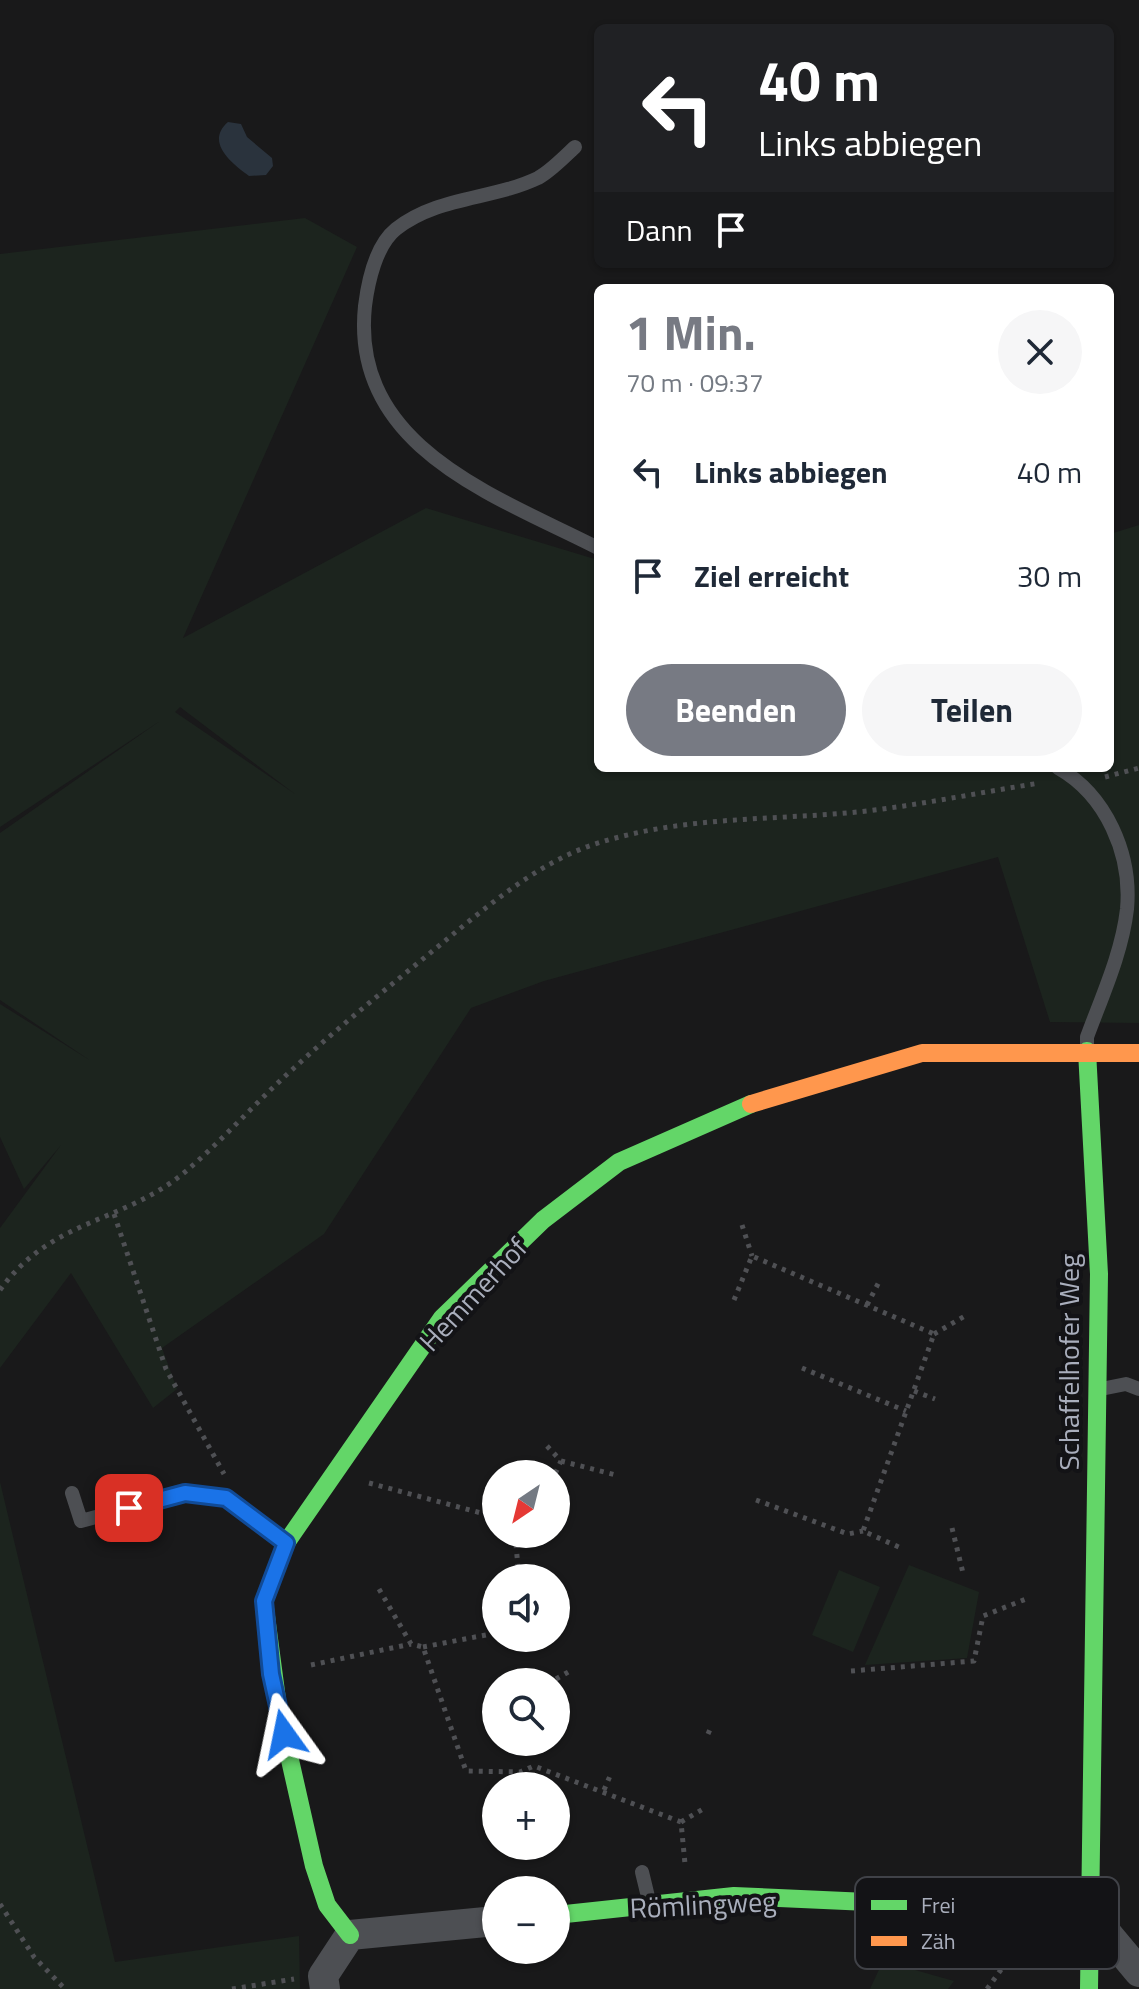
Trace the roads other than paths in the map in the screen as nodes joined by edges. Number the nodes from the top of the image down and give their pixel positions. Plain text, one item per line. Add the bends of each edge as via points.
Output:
1 (575, 147) dead end
2 (594, 546) edge
3 (1065, 772) edge
4 (1087, 1051) junction
5 (1139, 1053) edge
6 (1139, 1389) edge
7 (1097, 1390) junction
8 (72, 1493) dead end
9 (286, 1543) junction
10 (642, 1872) dead end
11 (1090, 1877) edge
12 (855, 1902) edge
13 (651, 1905) junction
14 (570, 1914) edge
15 (482, 1922) edge
16 (350, 1935) junction
17 (1119, 1948) edge
18 (1139, 1972) edge
19 (324, 1983) edge

1 - 2 lane via 538,178 431,208 393,231 368,277 363,331 372,380 402,431 463,479
3 - 4 lane, Schaffelhofer Weg via 1102,808 1121,844 1127,906 1118,955 1087,1037
4 - 5 street, Hemmerhof
4 - 7 street, Schaffelhofer Weg via 1099,1274
4 - 9 street, Hemmerhof via 922,1053 730,1110 619,1162 543,1220 442,1318
6 - 7 lane via 1126,1384
7 - 11 street, Schaffelhofer Weg
8 - 9 lane via 81,1521 185,1493 226,1498
9 - 16 street, Hemmerhof via 264,1601 271,1674 314,1866 327,1905
10 - 13 lane
12 - 13 street, Römlingweg via 734,1896
13 - 14 street, Römlingweg
15 - 16 street
16 - 19 street
17 - 18 street

